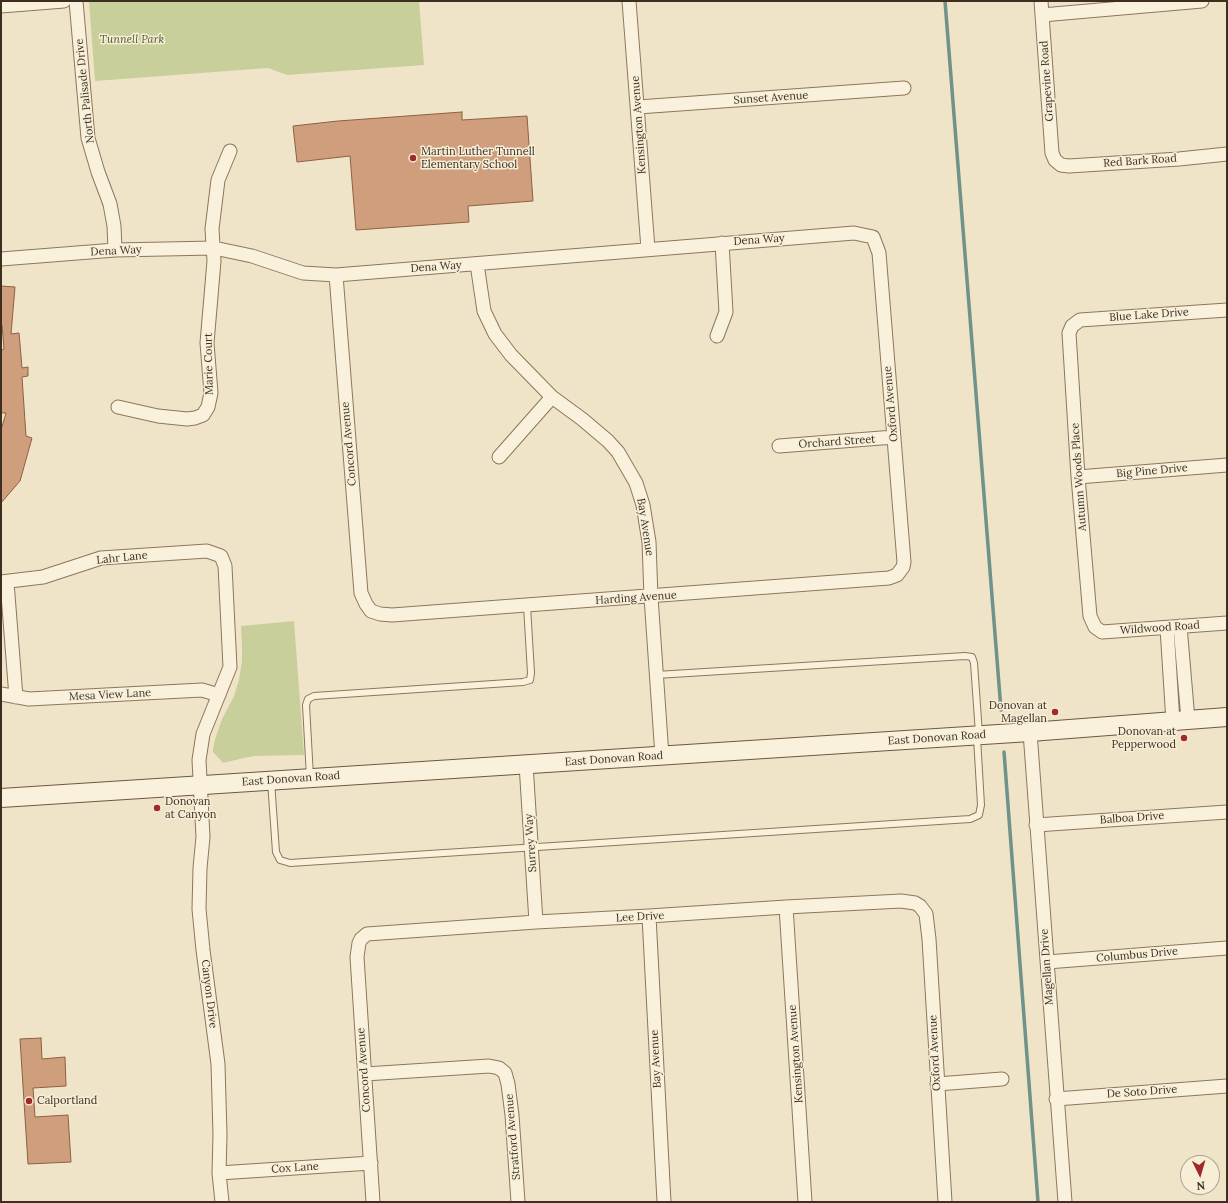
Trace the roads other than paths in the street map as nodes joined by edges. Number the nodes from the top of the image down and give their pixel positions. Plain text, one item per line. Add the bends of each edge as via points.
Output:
1 (64, 1) edge
2 (76, 1) edge
3 (629, 1) edge
4 (1041, 1) edge
5 (1202, 1) edge
6 (1, 6) edge
7 (1042, 15) junction
8 (904, 88) dead end
9 (638, 107) junction
10 (230, 151) dead end
11 (1227, 154) edge
12 (1055, 160) joint
13 (873, 237) joint
14 (722, 243) junction
15 (214, 248) junction
16 (648, 249) junction
17 (115, 250) junction
18 (1, 259) edge
19 (477, 264) junction
20 (336, 275) junction
21 (1227, 310) edge
22 (1072, 326) joint
23 (717, 336) dead end
24 (552, 397) junction
25 (118, 407) dead end
26 (894, 438) junction
27 (779, 446) dead end
28 (500, 457) dead end
29 (1227, 465) edge
30 (1078, 477) junction
31 (220, 556) joint
32 (900, 572) joint
33 (4, 582) edge
34 (651, 597) junction
35 (527, 606) junction
36 (371, 611) joint
37 (1227, 622) edge
38 (1174, 627) junction
39 (1094, 628) joint
40 (656, 675) junction
41 (1, 694) edge
42 (219, 695) junction
43 (16, 697) junction
44 (1227, 718) edge
45 (1180, 721) junction
46 (1030, 732) junction
47 (978, 736) junction
48 (662, 756) junction
49 (526, 764) junction
50 (310, 778) junction
51 (271, 780) junction
52 (201, 785) junction
53 (1, 798) edge
54 (1227, 812) edge
55 (1036, 825) junction
56 (531, 848) junction
57 (920, 906) joint
58 (786, 907) junction
59 (648, 916) junction
60 (536, 922) junction
61 (361, 939) joint
62 (1227, 948) edge
63 (1047, 962) junction
64 (365, 1074) junction
65 (1002, 1079) dead end
66 (937, 1084) junction
67 (1227, 1086) edge
68 (1056, 1099) junction
69 (371, 1163) junction
70 (219, 1173) junction
71 (222, 1202) edge
72 (373, 1202) edge
73 (518, 1202) edge
74 (664, 1202) edge
75 (805, 1202) edge
76 (945, 1202) edge
77 (1065, 1202) edge

1 - 6 street
2 - 17 street, North Palisade Drive via 88,138 110,204
3 - 9 street, Kensington Avenue
4 - 7 street, Grapevine Road
5 - 7 street
7 - 12 street, Grapevine Road via 1052,152
8 - 9 street, Sunset Avenue
9 - 16 street, Kensington Avenue
10 - 15 street, Marie Court via 218,180 212,229
11 - 12 street, Red Bark Road via 1069,166 1061,165
13 - 14 street, Dena Way via 854,233
13 - 26 street, Oxford Avenue via 879,253
14 - 16 street, Dena Way
14 - 23 street via 726,312
15 - 17 street, Dena Way
15 - 20 street, Dena Way via 252,256 303,273
15 - 25 street, Marie Court via 207,343 211,393 208,407 203,415 187,419 158,416
16 - 19 street, Dena Way
17 - 18 street, Dena Way
19 - 20 street, Dena Way
19 - 24 street, Bay Avenue via 484,311 495,334 511,355
20 - 36 street, Concord Avenue via 361,593
21 - 22 street, Blue Lake Drive via 1080,320
22 - 30 street, Autumn Woods Place via 1069,333
24 - 28 street
24 - 34 street, Bay Avenue via 608,441 618,452 636,483 644,505 649,542
26 - 27 street, Orchard Street
26 - 32 street, Oxford Avenue via 904,562
29 - 30 street, Big Pine Drive
30 - 39 street, Autumn Woods Place via 1090,616
31 - 33 street, Lahr Lane via 207,551 100,558 43,577
31 - 42 street, Canyon Drive via 225,566 230,667
32 - 34 street, Harding Avenue via 889,578
33 - 43 street
34 - 35 street, Harding Avenue
34 - 40 street, Bay Avenue
35 - 36 street, Harding Avenue via 392,615
35 - 50 lane via 530,680 314,696 308,699 306,705
37 - 38 street, Wildwood Road
38 - 39 street, Wildwood Road via 1102,632
38 - 45 street
40 - 47 lane via 966,656 972,658 974,663
40 - 48 street, Bay Avenue
41 - 43 street, Mesa View Lane
42 - 43 street, Mesa View Lane via 202,690 29,699
42 - 52 street, Canyon Drive via 203,734 199,760
44 - 45 street, East Donovan Road
45 - 46 street, East Donovan Road
46 - 47 street, East Donovan Road
46 - 55 street, Magellan Drive
47 - 48 street, East Donovan Road
47 - 56 lane via 981,805 979,815 970,819
48 - 49 street, East Donovan Road
49 - 50 street, East Donovan Road
49 - 56 street, Surrey Way
50 - 51 street, East Donovan Road
51 - 52 street, East Donovan Road
51 - 56 lane via 276,852 280,860 290,863
52 - 53 street, East Donovan Road
52 - 70 street, Canyon Drive via 203,837 199,909 218,1064
54 - 55 street, Balboa Drive
55 - 63 street, Magellan Drive
56 - 60 street, Surrey Way
57 - 58 street, Lee Drive via 901,900
57 - 66 street, Oxford Avenue via 926,914 929,939
58 - 59 street, Lee Drive
58 - 75 street, Kensington Avenue
59 - 60 street, Lee Drive
59 - 74 street, Bay Avenue
60 - 61 street, Lee Drive via 367,934
61 - 64 street, Concord Avenue via 357,957
62 - 63 street, Columbus Drive
63 - 68 street, Magellan Drive
64 - 69 street, Concord Avenue
64 - 73 street, Stratford Avenue via 489,1066 499,1068 505,1073 512,1115
65 - 66 street
66 - 76 street, Oxford Avenue
67 - 68 street, De Soto Drive
68 - 77 street, Magellan Drive
69 - 70 street, Cox Lane
69 - 72 street, Concord Avenue
70 - 71 street, Canyon Drive

